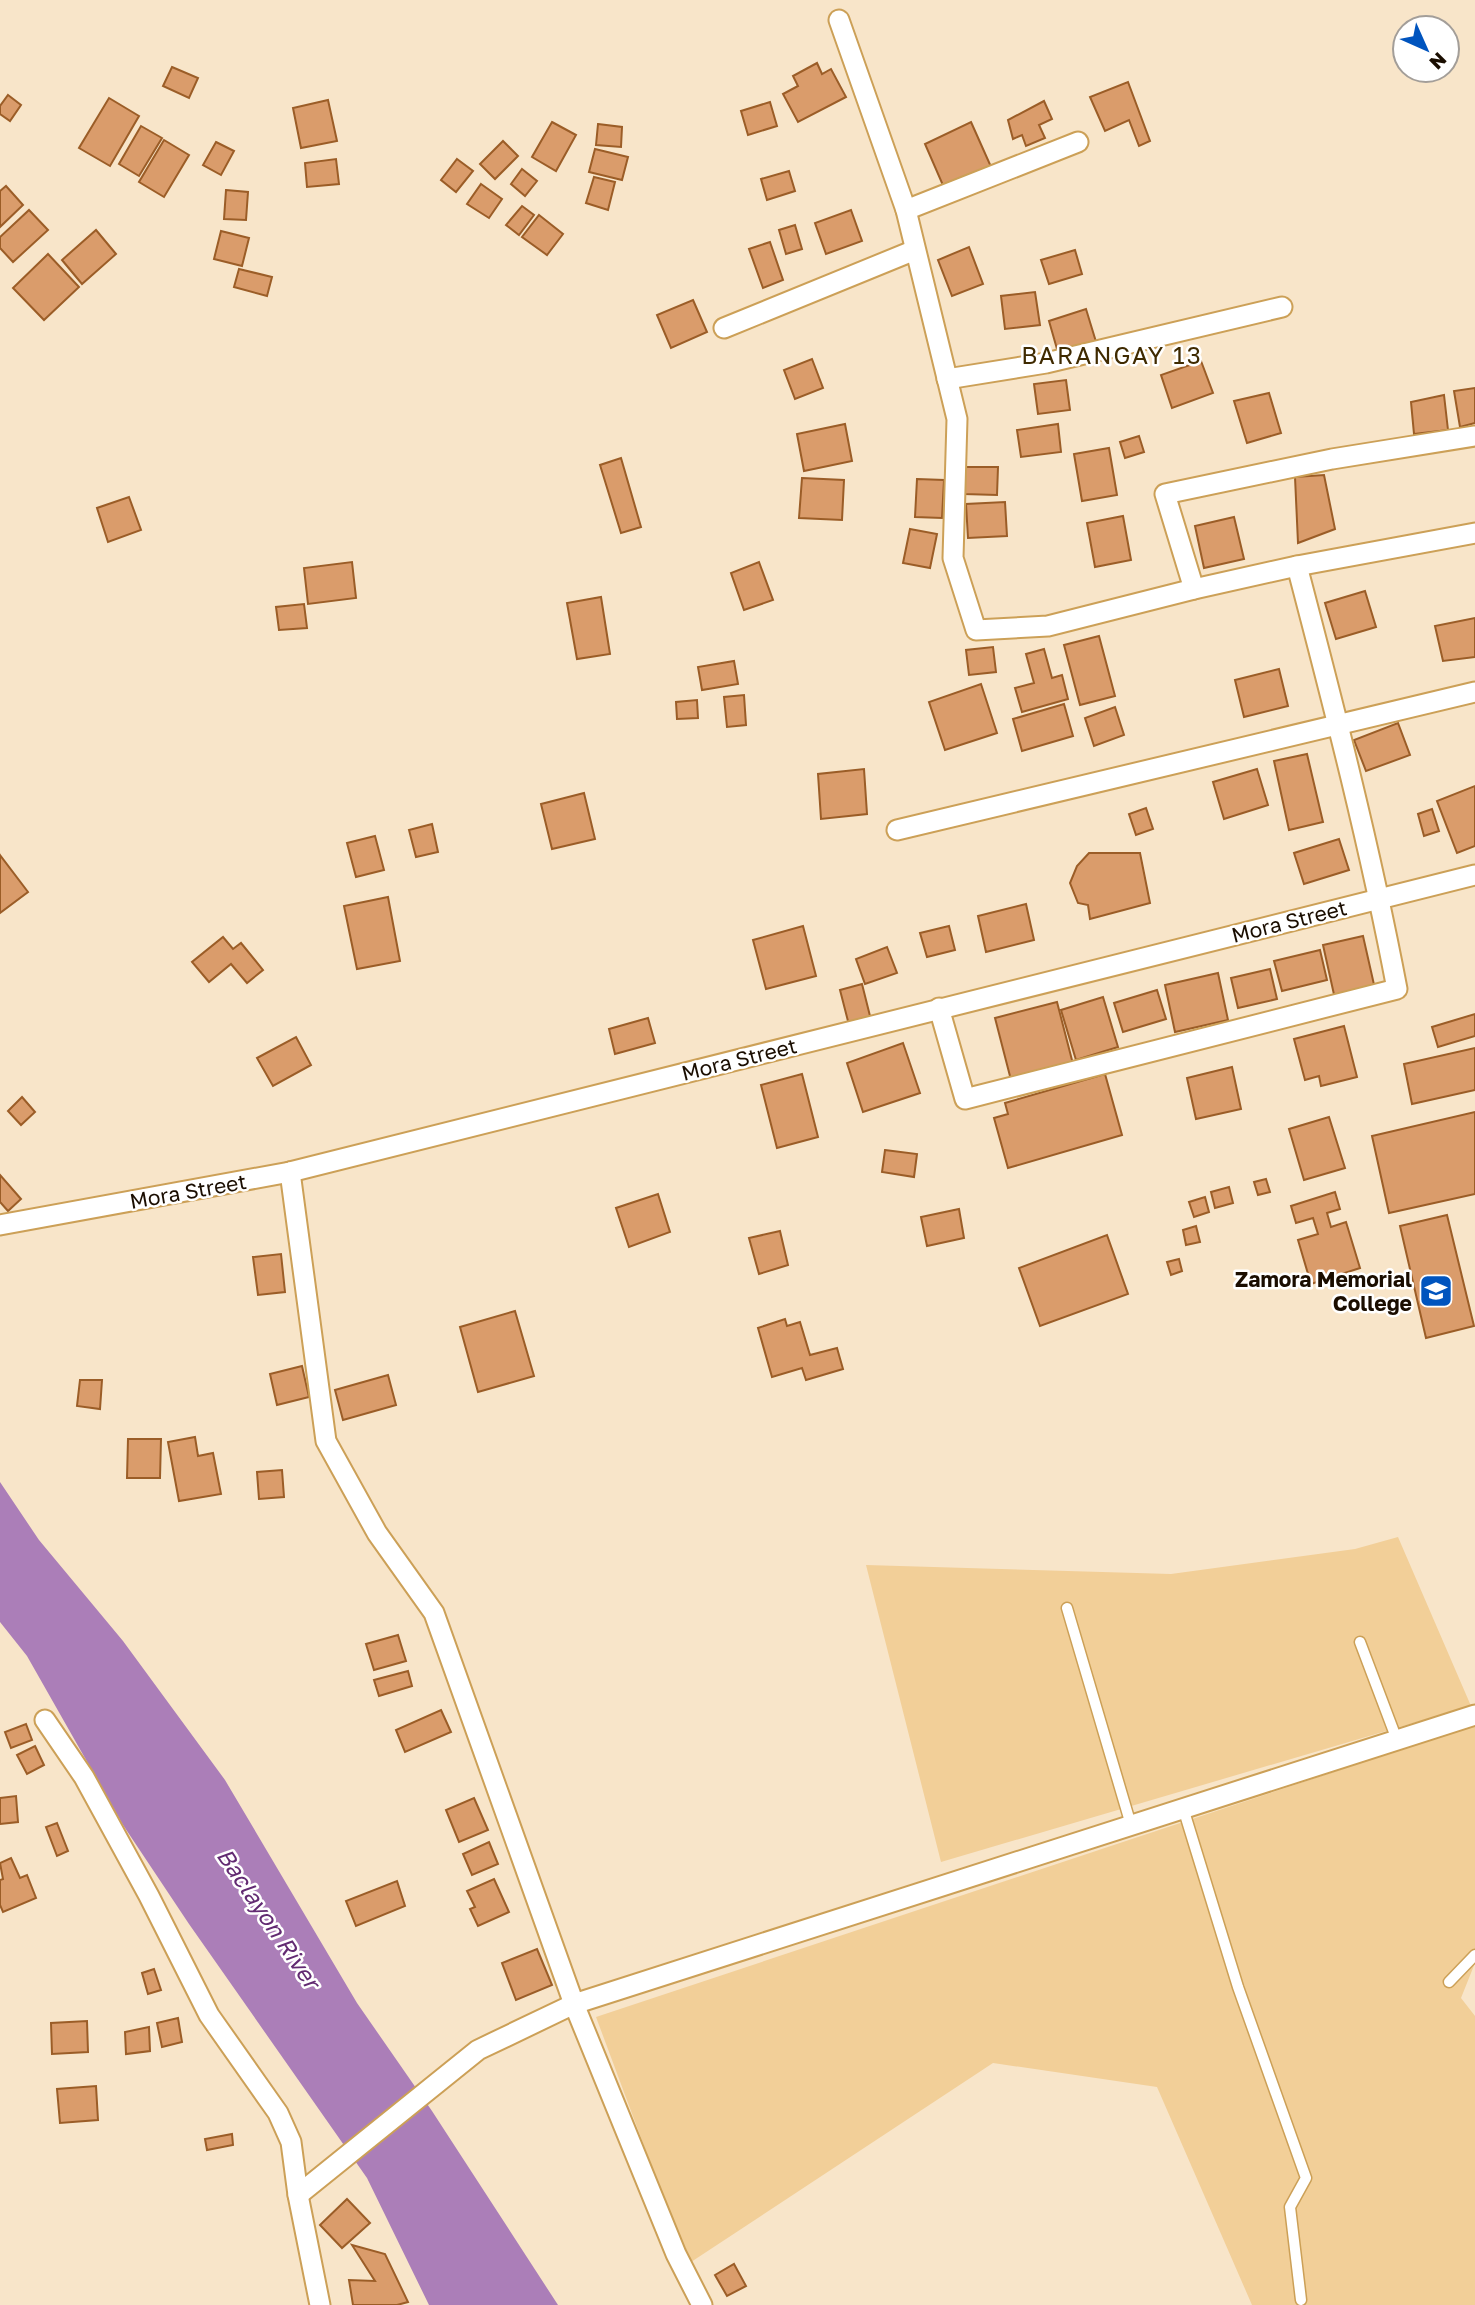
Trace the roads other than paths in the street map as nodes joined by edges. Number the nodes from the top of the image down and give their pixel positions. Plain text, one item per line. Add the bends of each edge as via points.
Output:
1 (839, 20) dead end
2 (1078, 142) dead end
3 (905, 210) junction
4 (915, 250) junction
5 (1282, 307) dead end
6 (724, 328) dead end
7 (947, 379) junction
8 (1475, 436) edge
9 (1475, 533) edge
10 (1297, 566) junction
11 (1194, 589) junction
12 (1475, 692) edge
13 (1339, 725) junction
14 (897, 830) dead end
15 (1475, 875) edge
16 (1380, 898) junction
17 (939, 1009) junction
18 (290, 1172) junction
19 (0, 1225) edge
20 (1067, 1608) dead end
21 (1360, 1642) dead end
22 (1475, 1714) edge
23 (45, 1720) dead end
24 (1397, 1740) junction
25 (1183, 1808) junction
26 (1131, 1825) junction
27 (1475, 1955) edge
28 (1450, 1983) dead end
29 (575, 2004) junction
30 (298, 2195) junction
31 (1301, 2300) dead end
32 (320, 2305) edge
33 (702, 2305) edge

1 - 3 street
2 - 3 street
3 - 4 street
4 - 6 street
4 - 7 street
5 - 7 street via 1046,363
7 - 11 street via 957,419 953,558 976,630 1048,626
8 - 11 street via 1332,459 1165,495
9 - 10 street
10 - 11 street
10 - 13 street
12 - 13 street
13 - 14 street
13 - 16 street
15 - 16 street, Mora Street
16 - 17 street, Mora Street
16 - 17 street via 1397,989 965,1099
17 - 18 street, Mora Street
18 - 19 street, Mora Street
18 - 29 street via 326,1441 377,1533 435,1613
20 - 26 lane
21 - 24 lane
22 - 24 street
23 - 30 street via 84,1777 209,2015 278,2113 291,2142
24 - 25 street
25 - 26 street
25 - 31 lane via 1238,1987 1306,2178 1290,2207
26 - 29 street
27 - 28 lane
29 - 30 street via 478,2050
29 - 33 street via 676,2254
30 - 32 street

